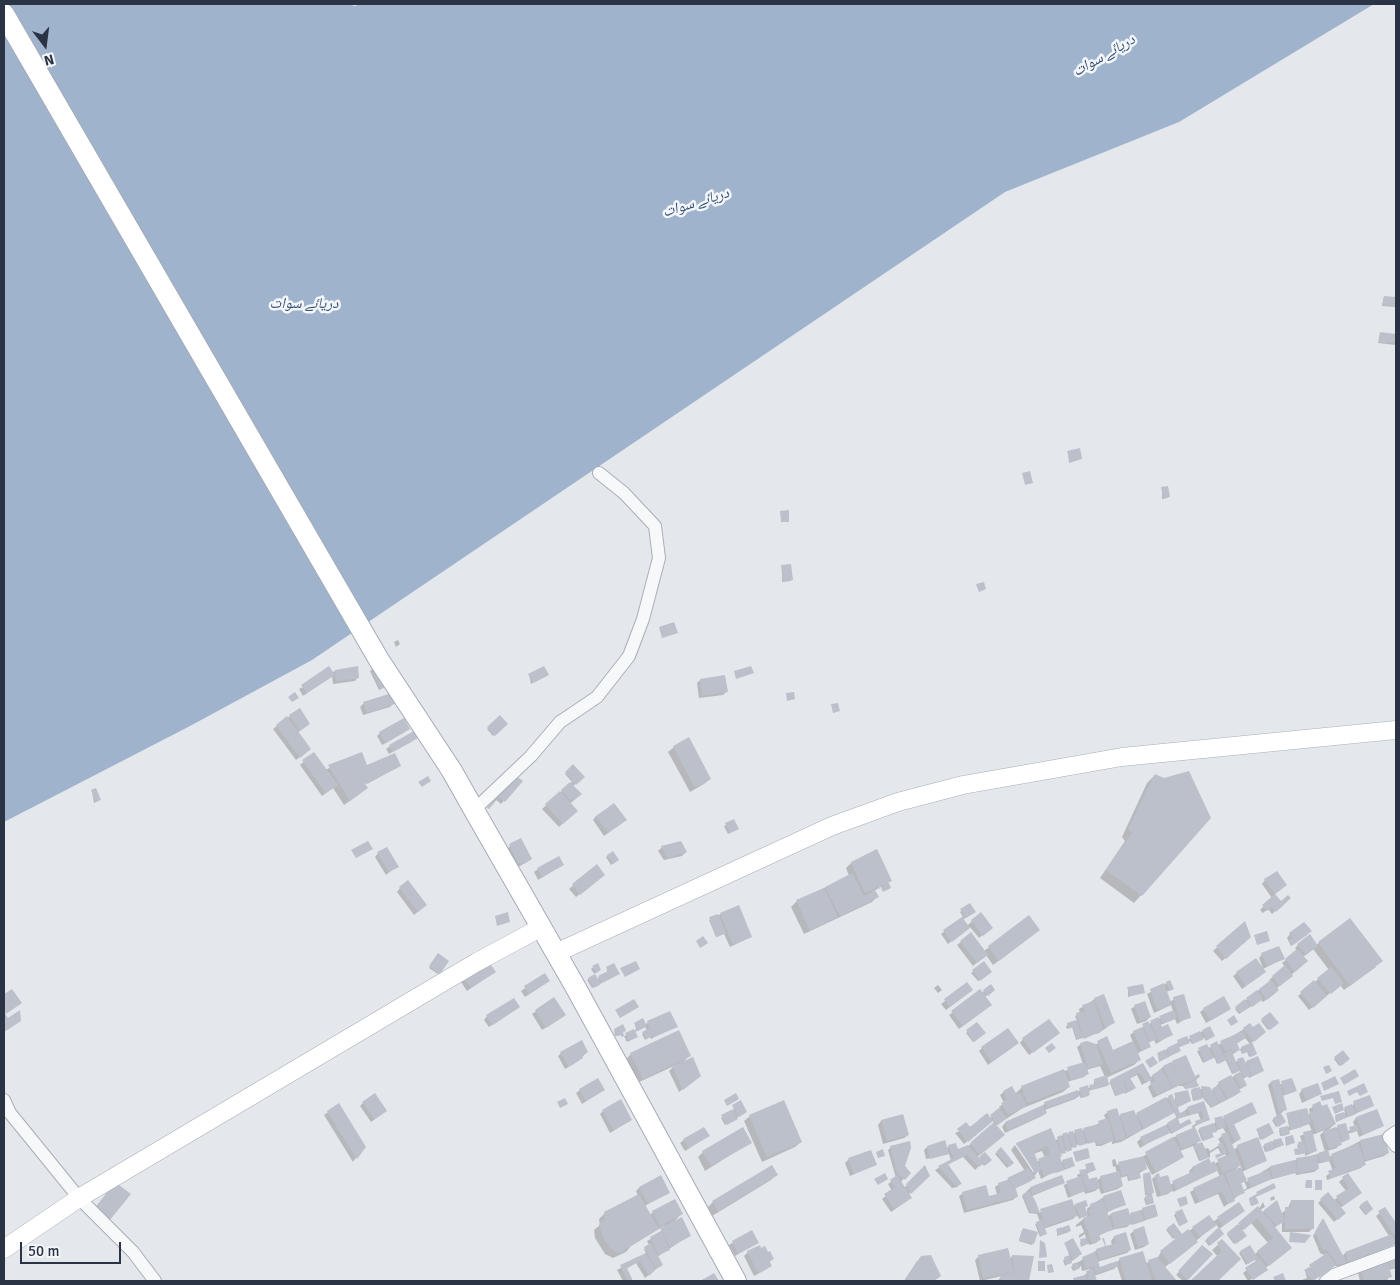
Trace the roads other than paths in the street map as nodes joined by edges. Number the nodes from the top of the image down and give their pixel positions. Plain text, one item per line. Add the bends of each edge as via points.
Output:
1 (4, 14) edge
2 (599, 473) dead end
3 (1396, 730) edge
4 (474, 810) junction
5 (540, 928) junction
6 (556, 953) junction
7 (4, 1100) edge
8 (1396, 1132) edge
9 (1396, 1146) edge
10 (79, 1198) junction
11 (4, 1249) edge
12 (1396, 1252) edge
13 (154, 1281) edge
14 (736, 1281) edge
15 (1326, 1281) edge

1 - 4 main road via 378,660
2 - 4 street via 624,493 655,526 659,558 643,619 629,656 597,697 560,722 531,756
3 - 6 main road via 1122,757 963,785 898,802 832,826
4 - 5 main road
5 - 6 main road
5 - 10 main road
6 - 14 main road
7 - 10 street via 10,1112
8 - 9 street via 1389,1137
10 - 11 main road
10 - 13 street via 133,1252
12 - 15 street

